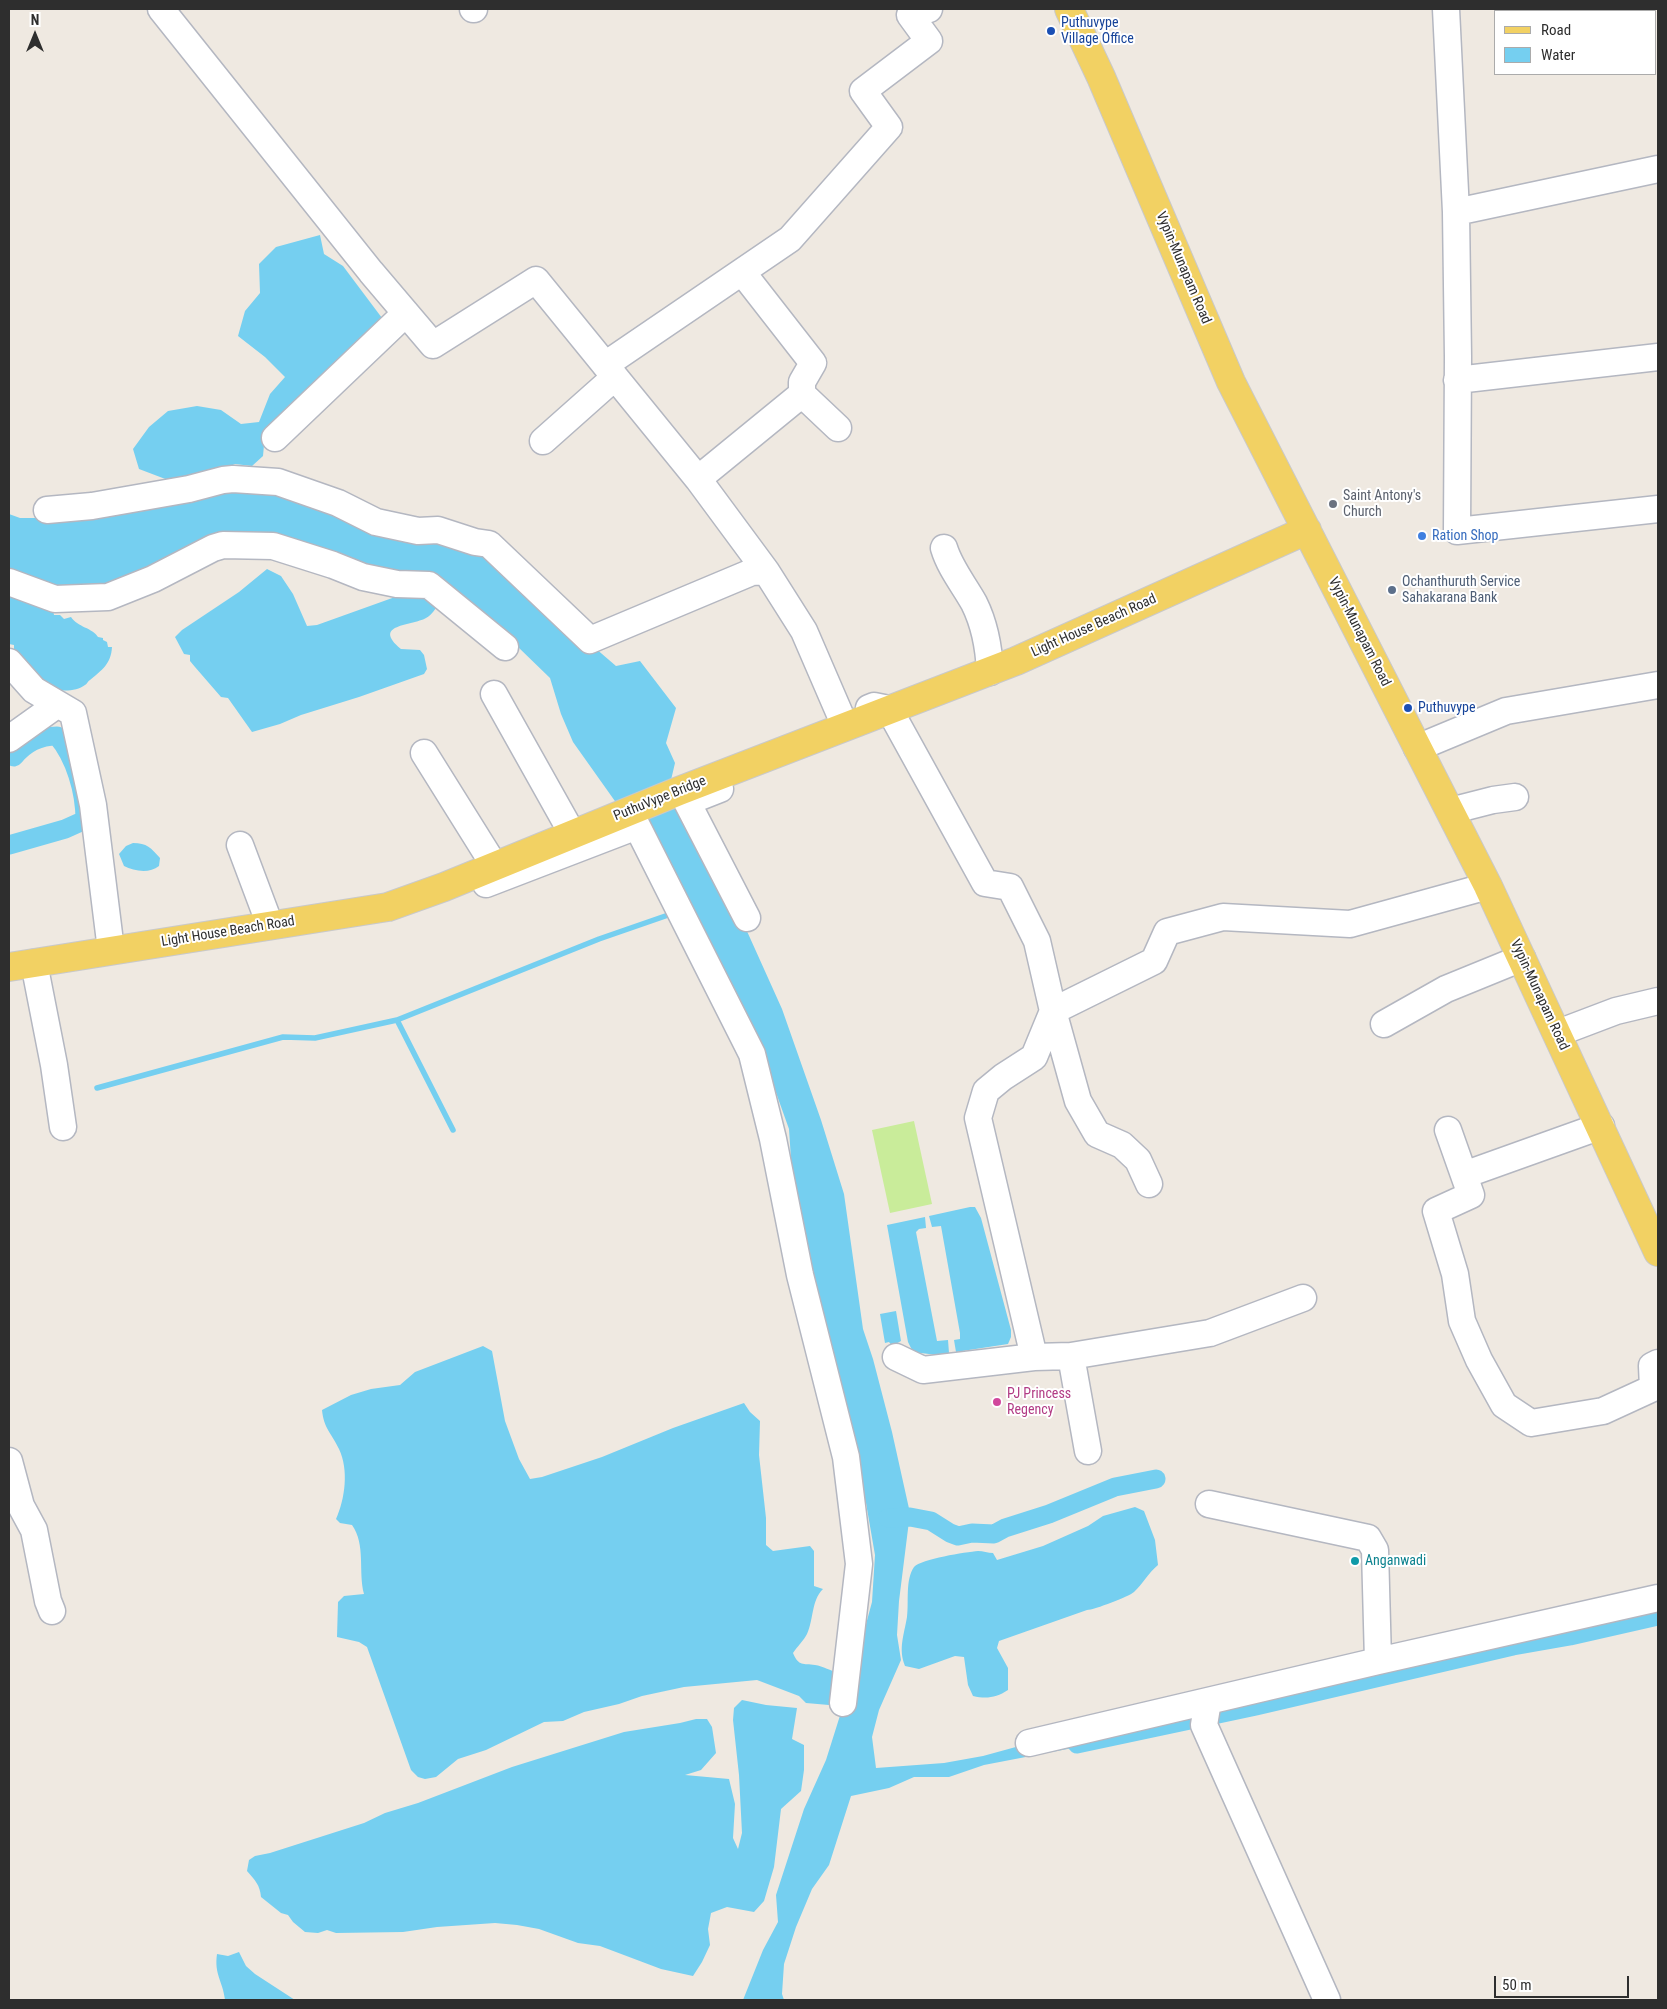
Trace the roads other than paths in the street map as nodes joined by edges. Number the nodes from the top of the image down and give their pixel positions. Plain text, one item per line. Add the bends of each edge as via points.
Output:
1 (161, 9) edge
2 (929, 9) edge
3 (1069, 9) edge
4 (1446, 9) edge
5 (1658, 169) edge
6 (1456, 212) junction
7 (742, 272) junction
8 (406, 313) junction
9 (1658, 357) edge
10 (610, 371) junction
11 (1457, 380) junction
12 (802, 394) junction
13 (838, 428) dead end
14 (275, 438) dead end
15 (543, 441) dead end
16 (698, 479) junction
17 (1658, 509) edge
18 (47, 510) dead end
19 (1307, 530) junction
20 (944, 548) dead end
21 (766, 571) junction
22 (9, 582) edge
23 (504, 647) dead end
24 (9, 662) edge
25 (990, 672) junction
26 (1658, 686) edge
27 (494, 694) dead end
28 (58, 704) junction
29 (883, 712) junction
30 (842, 719) junction
31 (9, 739) edge
32 (1417, 748) junction
33 (424, 753) dead end
34 (682, 780) dead end
35 (1515, 797) dead end
36 (617, 806) dead end
37 (1450, 811) junction
38 (568, 826) junction
39 (240, 845) dead end
40 (490, 857) junction
41 (1488, 886) junction
42 (432, 891) junction
43 (747, 918) dead end
44 (270, 925) junction
45 (111, 950) junction
46 (1522, 958) junction
47 (21, 965) edge
48 (1658, 1001) edge
49 (1053, 1011) junction
50 (1384, 1024) dead end
51 (1558, 1033) junction
52 (1601, 1126) junction
53 (62, 1127) dead end
54 (1448, 1130) dead end
55 (1464, 1175) junction
56 (1149, 1184) dead end
57 (1658, 1252) edge
58 (1303, 1298) dead end
59 (896, 1356) dead end
60 (1071, 1356) junction
61 (1034, 1357) junction
62 (1658, 1363) edge
63 (1088, 1451) dead end
64 (9, 1461) edge
65 (1209, 1504) dead end
66 (1658, 1598) edge
67 (52, 1611) dead end
68 (1378, 1661) junction
69 (843, 1703) dead end
70 (1206, 1713) junction
71 (1029, 1743) dead end
72 (1327, 2000) edge

1 - 8 street
2 - 7 street via 910,15 929,41 863,91 889,127 790,239
3 - 19 main road, Vypin-Munapam Road via 1231,382
4 - 6 street
5 - 6 street
6 - 11 street
7 - 10 street
7 - 12 street via 813,364 802,382
8 - 10 street via 433,345 536,280
8 - 14 street
9 - 11 street
10 - 15 street
10 - 16 street
11 - 17 street via 1457,531
12 - 13 street
12 - 16 street
16 - 21 street
18 - 21 street via 92,506 223,480 278,482 376,522 418,531 438,530 489,544 590,640 752,572
19 - 25 main road, Light House Beach Road
19 - 32 main road, Vypin-Munapam Road
20 - 25 street via 947,559 975,605 989,644
21 - 30 street via 804,631
22 - 23 street via 55,599 108,597 153,579 212,548 224,545 274,546 363,577 397,584 428,585
24 - 28 street via 34,690
25 - 29 main road, Light House Beach Road
26 - 32 street via 1506,711
27 - 38 street
28 - 31 street
28 - 45 street via 73,713 93,805
29 - 30 street via 874,706
29 - 42 main road, PuthuVype Bridge
29 - 43 street via 884,725 687,802
29 - 49 street via 985,883 1010,887 1036,941
30 - 34 street
32 - 37 main road, Vypin-Munapam Road
33 - 40 street
35 - 37 street
36 - 38 street
37 - 41 main road, Vypin-Munapam Road
38 - 40 street
39 - 44 street
40 - 42 street via 428,882
41 - 46 main road, Vypin-Munapam Road
41 - 49 street via 1350,924 1223,918 1167,932 1154,961
42 - 44 main road, Light House Beach Road via 388,907
42 - 69 street via 436,903 637,826 752,1054 773,1139 800,1275 846,1457 859,1564
44 - 45 main road, Light House Beach Road
45 - 47 main road, Light House Beach Road
46 - 50 street via 1446,989
46 - 51 main road, Vypin-Munapam Road
47 - 53 street via 54,1065
48 - 51 street via 1616,1011
49 - 56 street via 1078,1101 1098,1134 1122,1146 1138,1160
49 - 61 street via 1034,1058 986,1092 978,1118
51 - 52 main road, Vypin-Munapam Road
52 - 55 street
52 - 57 main road, Vypin-Munapam Road
54 - 55 street
55 - 62 street via 1471,1195 1436,1212 1454,1274 1462,1321 1504,1406 1531,1423 1603,1410 1653,1388 1652,1366
58 - 60 street via 1210,1333
59 - 61 street via 923,1370
60 - 61 street
60 - 63 street
64 - 67 street via 21,1506 34,1530
65 - 68 street via 1368,1538 1375,1550
66 - 68 street
68 - 70 street
70 - 71 street
70 - 72 street

